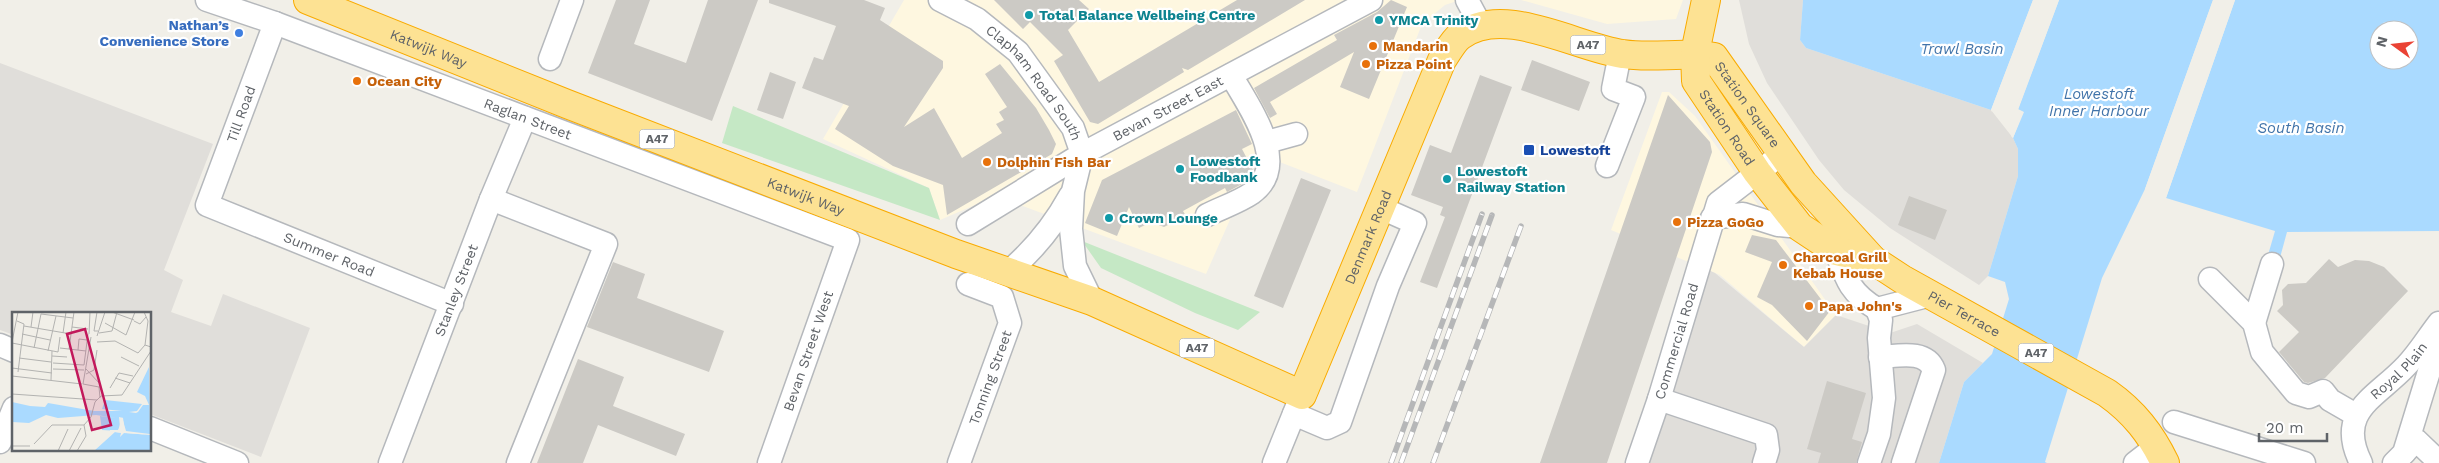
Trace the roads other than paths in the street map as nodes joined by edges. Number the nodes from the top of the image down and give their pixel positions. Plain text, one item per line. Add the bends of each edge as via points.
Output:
1 (207, 0) edge
2 (308, 0) edge
3 (572, 0) edge
4 (1371, 0) edge
5 (1467, 0) edge
6 (1706, 0) edge
7 (950, 2) edge
8 (275, 23) junction
9 (1481, 26) junction
10 (1696, 53) junction
11 (1620, 54) junction
12 (550, 59) dead end
13 (1231, 75) junction
14 (525, 118) junction
15 (1296, 134) dead end
16 (1267, 142) junction
17 (1783, 153) junction
18 (1082, 154) junction
19 (1606, 166) dead end
20 (1757, 172) junction
21 (1073, 191) junction
22 (491, 199) junction
23 (208, 204) joint
24 (1381, 208) junction
25 (1207, 215) dead end
26 (1712, 218) junction
27 (968, 224) dead end
28 (1800, 227) junction
29 (848, 240) joint
30 (1836, 251) junction
31 (1872, 260) junction
32 (2272, 264) dead end
33 (1008, 272) junction
34 (2210, 279) dead end
35 (968, 284) dead end
36 (1931, 295) junction
37 (1092, 301) junction
38 (452, 304) junction
39 (1877, 309) junction
40 (2254, 323) junction
41 (2439, 323) edge
42 (2439, 339) edge
43 (0, 346) edge
44 (12, 350) edge
45 (1880, 357) junction
46 (1659, 399) junction
47 (1298, 404) junction
48 (12, 413) edge
49 (2356, 415) junction
50 (2174, 422) dead end
51 (151, 428) edge
52 (1879, 434) junction
53 (0, 442) edge
54 (1906, 453) edge
55 (2161, 454) edge
56 (2399, 458) edge
57 (2439, 462) edge
58 (237, 463) edge
59 (390, 463) edge
60 (518, 463) edge
61 (769, 463) edge
62 (959, 463) edge
63 (1274, 463) edge
64 (1637, 463) edge
65 (1764, 463) edge
66 (1869, 463) edge
67 (2135, 463) edge
68 (2304, 463) edge
69 (2362, 463) edge

1 - 8 street, Raglan Street
2 - 33 highway, Katwijk Way / A47 via 567,104
3 - 12 street
4 - 13 street, Bevan Street East
5 - 9 street
6 - 10 highway, A47
7 - 18 street, Clapham Road South via 1018,52 1073,128
8 - 14 street, Raglan Street
8 - 23 street, Till Road
9 - 11 highway, Station Square / A47 via 1531,28
9 - 24 highway, Denmark Road / A47 via 1460,36 1442,60
10 - 11 highway, Station Square / A47 via 1644,57
10 - 17 highway, Station Square / A47 via 1714,57
10 - 20 highway, Station Road / A47 via 1696,81
11 - 19 street via 1612,89 1634,97
13 - 16 street
13 - 18 street, Bevan Street East
14 - 22 street, Stanley Street
14 - 29 street, Raglan Street
15 - 16 street
16 - 25 street via 1264,180 1252,193
17 - 20 street, Commercial Road
17 - 31 highway, Station Square / A47 via 1803,183
18 - 21 street, Clapham Road South
18 - 27 street, Bevan Street East
20 - 26 street, Commercial Road via 1718,203
20 - 28 highway, A47
21 - 33 street, Clapham Road South via 1057,220 1034,250
21 - 37 street, Clapham Road South via 1071,229 1074,266
22 - 38 street, Stanley Street
22 - 60 street via 606,244
23 - 38 street, Summer Road
24 - 47 highway, Denmark Road / A47
24 - 47 street via 1415,223 1388,286 1340,422 1327,428
26 - 28 street via 1743,214 1778,225
26 - 46 street, Commercial Road
28 - 30 highway, A47
29 - 61 street, Bevan Street West
30 - 31 highway, A47
30 - 39 street via 1845,276 1860,298
31 - 36 highway, Pier Terrace / A47
32 - 40 street
33 - 37 highway, Katwijk Way / A47
34 - 40 street
35 - 62 street, Tonning Street via 1002,297 1010,323
36 - 39 street
36 - 55 highway, Pier Terrace / A47 via 2107,393 2139,420
37 - 47 highway, Katwijk Way / A47
38 - 59 street, Stanley Street
39 - 45 street via 1881,320
40 - 49 street via 2262,352 2296,393 2309,397 2323,391 2330,400
41 - 49 street, Royal Plain via 2406,366
42 - 56 street
43 - 44 street
45 - 52 street via 1884,398
45 - 54 street via 1919,356 1932,364 1934,370
46 - 64 street, Commercial Road
46 - 65 street via 1766,435 1768,450
47 - 63 street, Denmark Road
48 - 53 street
49 - 69 street via 2354,448
50 - 68 street
51 - 58 street
52 - 54 street
52 - 66 street
55 - 67 street
56 - 57 street via 2416,440

